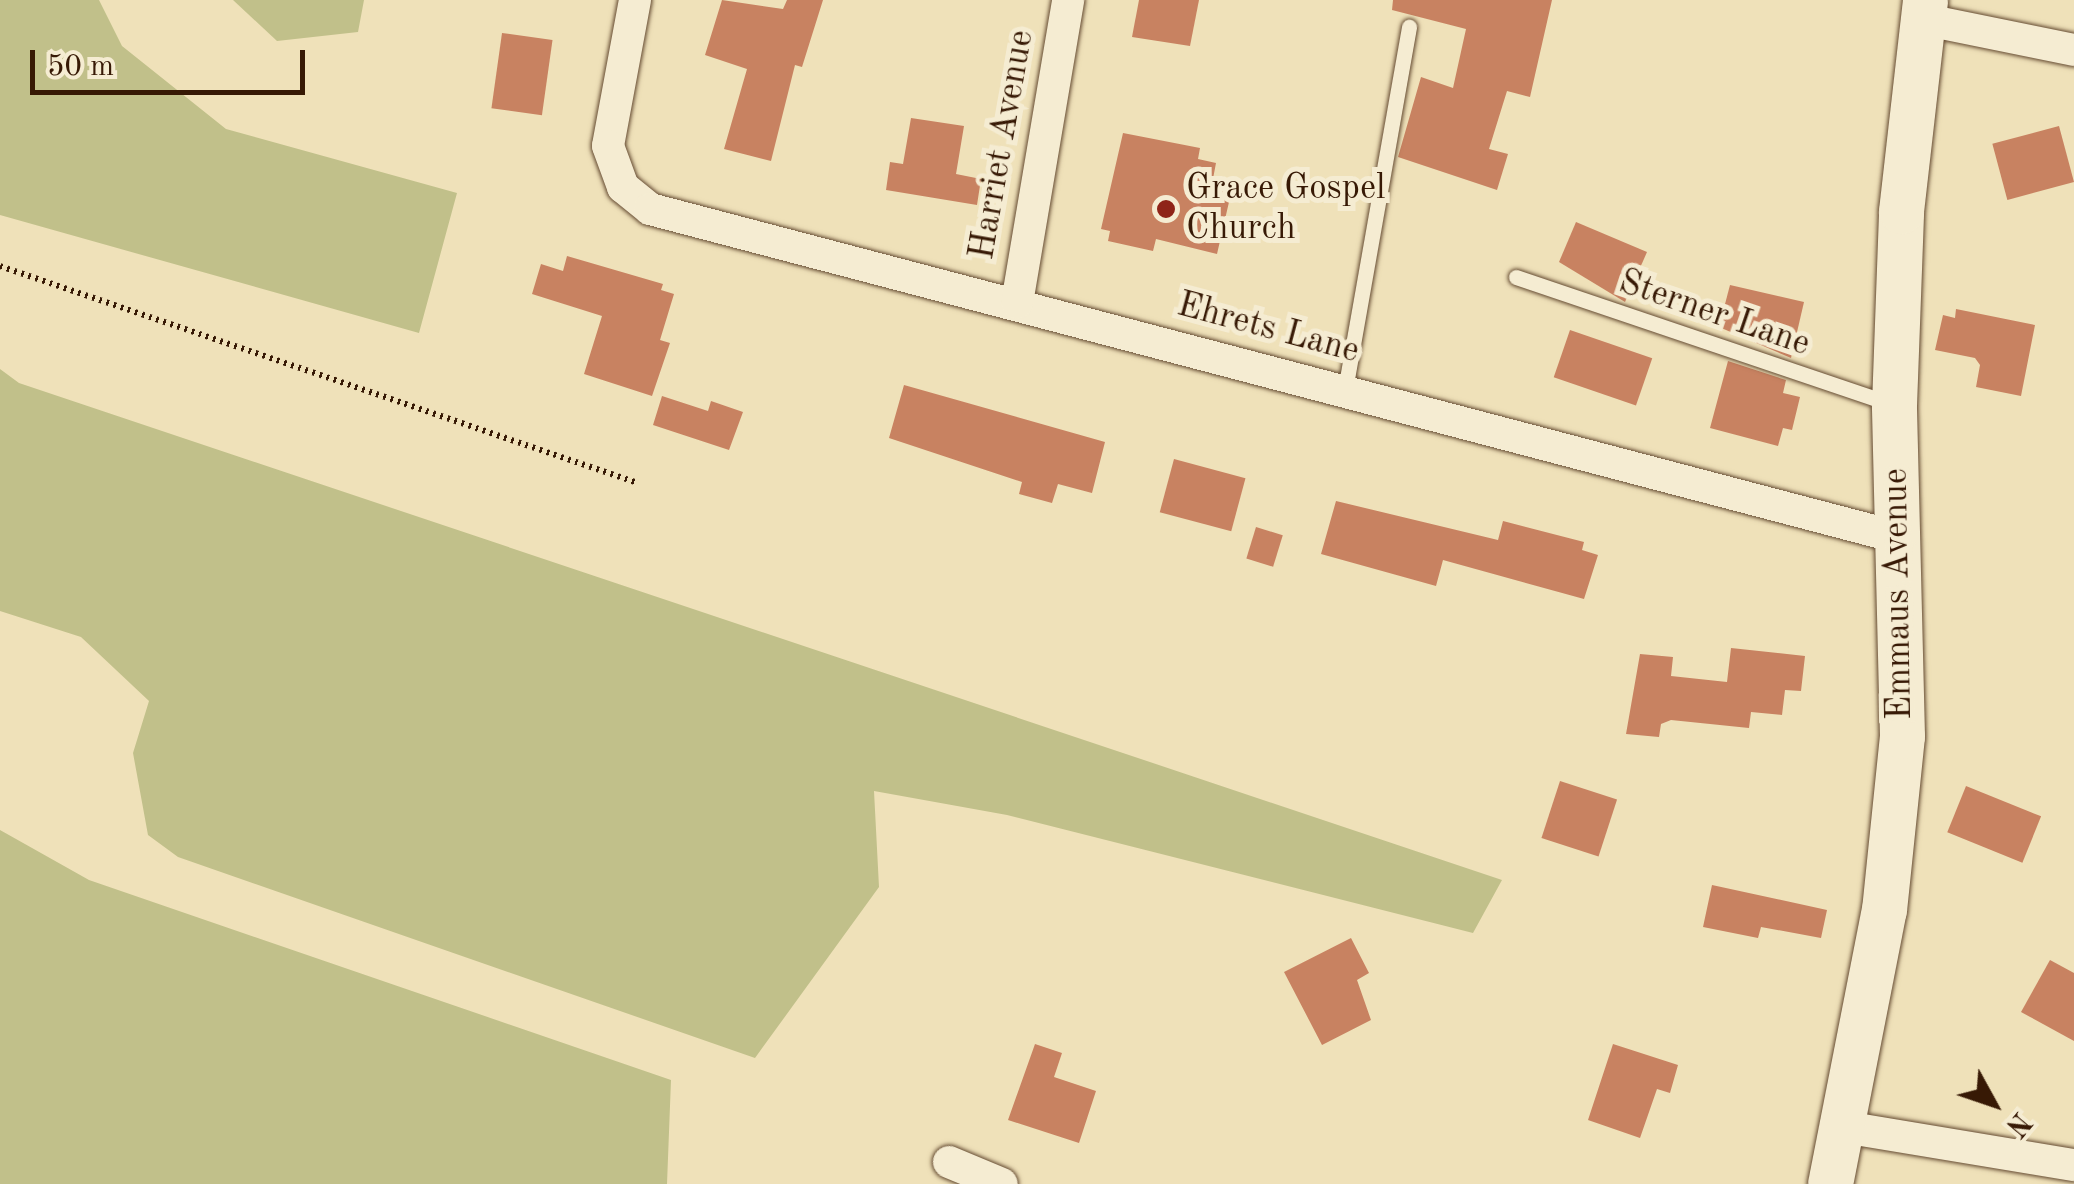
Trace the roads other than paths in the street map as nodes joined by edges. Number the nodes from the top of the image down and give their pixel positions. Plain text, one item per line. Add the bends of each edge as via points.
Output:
1 (635, 0) edge
2 (1068, 0) edge
3 (1924, 10) edge
4 (1409, 28) dead end
5 (2074, 50) edge
6 (1516, 277) dead end
7 (1017, 303) junction
8 (1345, 390) junction
9 (1894, 405) junction
10 (1897, 537) junction
11 (1844, 1127) junction
12 (949, 1162) dead end
13 (2074, 1164) edge
14 (1002, 1184) edge
15 (1830, 1184) edge

1 - 7 street, Ehrets Lane via 608,146 624,187 650,209
2 - 7 street, Harriet Avenue
3 - 5 street
3 - 9 main road, Emmaus Avenue via 1901,211
4 - 8 lane
6 - 9 lane, Sterner Lane
7 - 8 street, Ehrets Lane
8 - 10 street, Ehrets Lane
9 - 10 main road, Emmaus Avenue
10 - 11 main road, Emmaus Avenue via 1902,736 1892,853
11 - 13 street
11 - 15 main road, Emmaus Avenue
12 - 14 street

